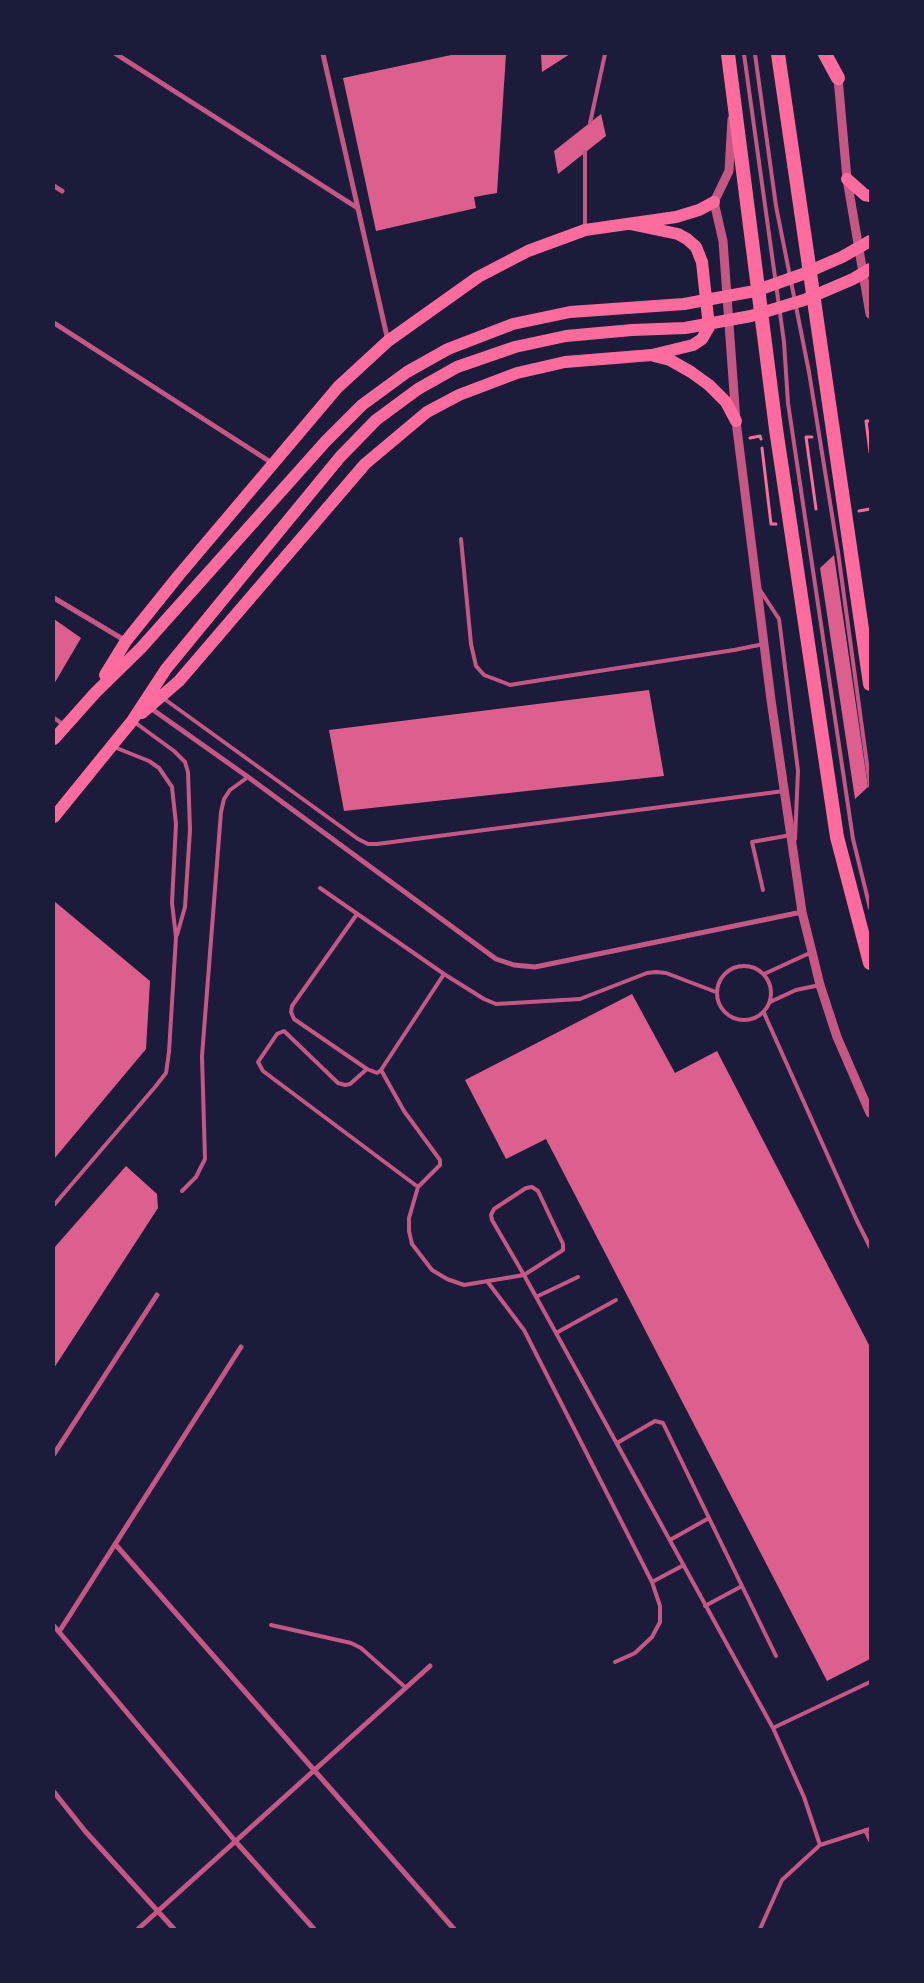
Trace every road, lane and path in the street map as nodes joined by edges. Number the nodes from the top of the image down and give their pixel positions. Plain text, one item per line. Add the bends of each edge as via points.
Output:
1 (116, 54) edge
2 (323, 54) edge
3 (605, 54) edge
4 (728, 54) edge
5 (744, 54) edge
6 (755, 54) edge
7 (778, 54) edge
8 (825, 54) edge
9 (838, 78) joint
10 (734, 90) junction
11 (590, 123) dead end
12 (585, 152) dead end
13 (846, 179) junction
14 (54, 186) edge
15 (62, 191) dead end
16 (870, 196) edge
17 (714, 202) junction
18 (356, 207) junction
19 (630, 224) junction
20 (585, 230) junction
21 (870, 241) edge
22 (870, 269) edge
23 (870, 314) edge
24 (54, 323) edge
25 (388, 341) junction
26 (652, 355) junction
27 (736, 421) junction
28 (870, 421) edge
29 (751, 447) dead end
30 (870, 452) edge
31 (274, 464) junction
32 (771, 524) dead end
33 (461, 539) dead end
34 (756, 584) junction
35 (54, 598) edge
36 (126, 641) junction
37 (764, 644) junction
38 (870, 684) edge
39 (95, 692) junction
40 (162, 696) junction
41 (148, 707) junction
42 (132, 720) junction
43 (59, 722) edge
44 (54, 739) edge
45 (111, 746) junction
46 (248, 777) junction
47 (870, 786) edge
48 (784, 791) junction
49 (54, 817) edge
50 (791, 834) junction
51 (794, 855) junction
52 (320, 888) dead end
53 (763, 890) dead end
54 (870, 908) edge
55 (802, 912) junction
56 (357, 914) junction
57 (176, 937) junction
58 (812, 952) junction
59 (870, 963) edge
60 (444, 974) junction
61 (764, 974) junction
62 (820, 985) junction
63 (716, 992) junction
64 (770, 1002) junction
65 (764, 1013) junction
66 (367, 1069) junction
67 (381, 1070) junction
68 (870, 1113) edge
69 (418, 1187) junction
70 (182, 1191) dead end
71 (54, 1204) edge
72 (870, 1246) edge
73 (524, 1275) junction
74 (578, 1277) dead end
75 (487, 1281) junction
76 (157, 1295) dead end
77 (536, 1297) junction
78 (616, 1300) dead end
79 (556, 1333) junction
80 (241, 1348) dead end
81 (617, 1444) junction
82 (54, 1454) edge
83 (709, 1518) junction
84 (670, 1540) junction
85 (115, 1544) junction
86 (682, 1566) junction
87 (652, 1582) junction
88 (742, 1586) junction
89 (705, 1606) junction
90 (271, 1624) dead end
91 (54, 1626) edge
92 (59, 1632) junction
93 (776, 1656) dead end
94 (615, 1662) dead end
95 (430, 1666) dead end
96 (870, 1682) edge
97 (406, 1688) junction
98 (773, 1728) junction
99 (314, 1770) junction
100 (54, 1792) edge
101 (870, 1829) edge
102 (865, 1830) junction
103 (870, 1840) edge
104 (236, 1842) junction
105 (820, 1845) junction
106 (158, 1912) junction
107 (138, 1929) edge
108 (174, 1929) edge
109 (314, 1929) edge
110 (454, 1929) edge
111 (760, 1929) edge

1 - 18 street
2 - 18 street
3 - 11 lane
4 - 10 highway
5 - 54 lane via 784,342 788,402 853,839
6 - 47 lane via 776,206 809,372 838,552
7 - 38 highway
8 - 9 highway
9 - 13 street
10 - 17 street via 728,171
10 - 59 highway via 776,429 837,837
12 - 20 lane
13 - 16 main road
13 - 23 street
14 - 15 street
17 - 19 main road via 676,217
17 - 27 street via 723,241
18 - 25 street
19 - 20 main road
19 - 26 main road via 678,234 696,247 702,262 709,327 702,339 692,345
20 - 25 main road via 528,251 478,276
21 - 39 main road via 842,257 754,291 684,304 570,312 513,324 448,349 406,372 362,405 326,441 140,648
22 - 42 main road via 804,300 751,316 685,328 566,336 515,348 457,368 418,389 376,420 340,457 166,669
24 - 31 street
25 - 31 main road via 338,387
26 - 27 main road via 670,360 709,385 726,402
26 - 40 main road via 565,362 517,373 459,395 427,412 365,464
27 - 34 street
28 - 30 path via 866,421
29 - 32 path via 750,438 760,436
31 - 36 main road
33 - 37 lane via 476,666 484,675 510,685
34 - 37 street
34 - 51 lane via 779,620 798,771
35 - 36 street
36 - 39 main road
37 - 48 street
39 - 43 main road
40 - 41 main road
40 - 48 lane via 368,844
41 - 42 main road
41 - 46 street
42 - 45 main road
42 - 57 lane via 174,751 185,762 188,772 190,830 185,907
43 - 44 main road
45 - 49 main road
45 - 57 lane via 149,761 159,768 172,788 176,824 172,903
46 - 55 street via 496,959 514,965 534,967
46 - 70 lane via 230,790 221,812 202,1056 205,1159 196,1177
48 - 50 street
50 - 51 street
50 - 53 lane via 752,842
51 - 55 street
52 - 56 lane
55 - 58 street
56 - 60 lane
56 - 66 lane via 290,1012 294,1019
57 - 71 lane via 166,1073
58 - 61 lane
58 - 62 street
60 - 63 lane via 484,999 501,1005 580,999 656,972
60 - 67 lane
61 - 63 lane via 752,966 736,966 720,980
61 - 64 lane via 771,986
62 - 64 lane via 796,990
62 - 68 street via 837,1037
63 - 65 lane via 719,1005 733,1018 746,1021
64 - 65 lane
65 - 72 lane
66 - 67 lane via 377,1073
66 - 69 lane via 350,1084 338,1083 284,1031 277,1034 258,1062 263,1071
67 - 69 lane via 404,1111 440,1160 440,1165
69 - 75 lane via 409,1218 409,1232 421,1258 432,1270 455,1282 464,1285
73 - 73 lane via 491,1215 494,1209 532,1187 538,1191 564,1248
73 - 75 lane
73 - 77 lane
74 - 77 lane
75 - 87 lane via 528,1338
76 - 82 street
77 - 79 lane
78 - 79 lane
79 - 81 lane
80 - 85 street
81 - 83 lane via 654,1421 663,1423
81 - 84 lane
83 - 84 lane
83 - 88 lane
84 - 86 lane
85 - 92 street
85 - 99 street
86 - 87 lane
86 - 89 lane
87 - 94 lane via 660,1606 660,1622 652,1637 635,1653
88 - 89 lane
88 - 93 lane
89 - 98 lane
90 - 97 lane via 351,1643
91 - 92 street
92 - 104 street
95 - 97 street
96 - 98 lane
97 - 99 street
98 - 105 lane via 804,1797
99 - 104 street
99 - 110 street
100 - 106 street
101 - 102 lane
102 - 103 lane
102 - 105 lane
104 - 106 street
104 - 109 street
105 - 111 lane via 782,1880
106 - 107 street
106 - 108 street

